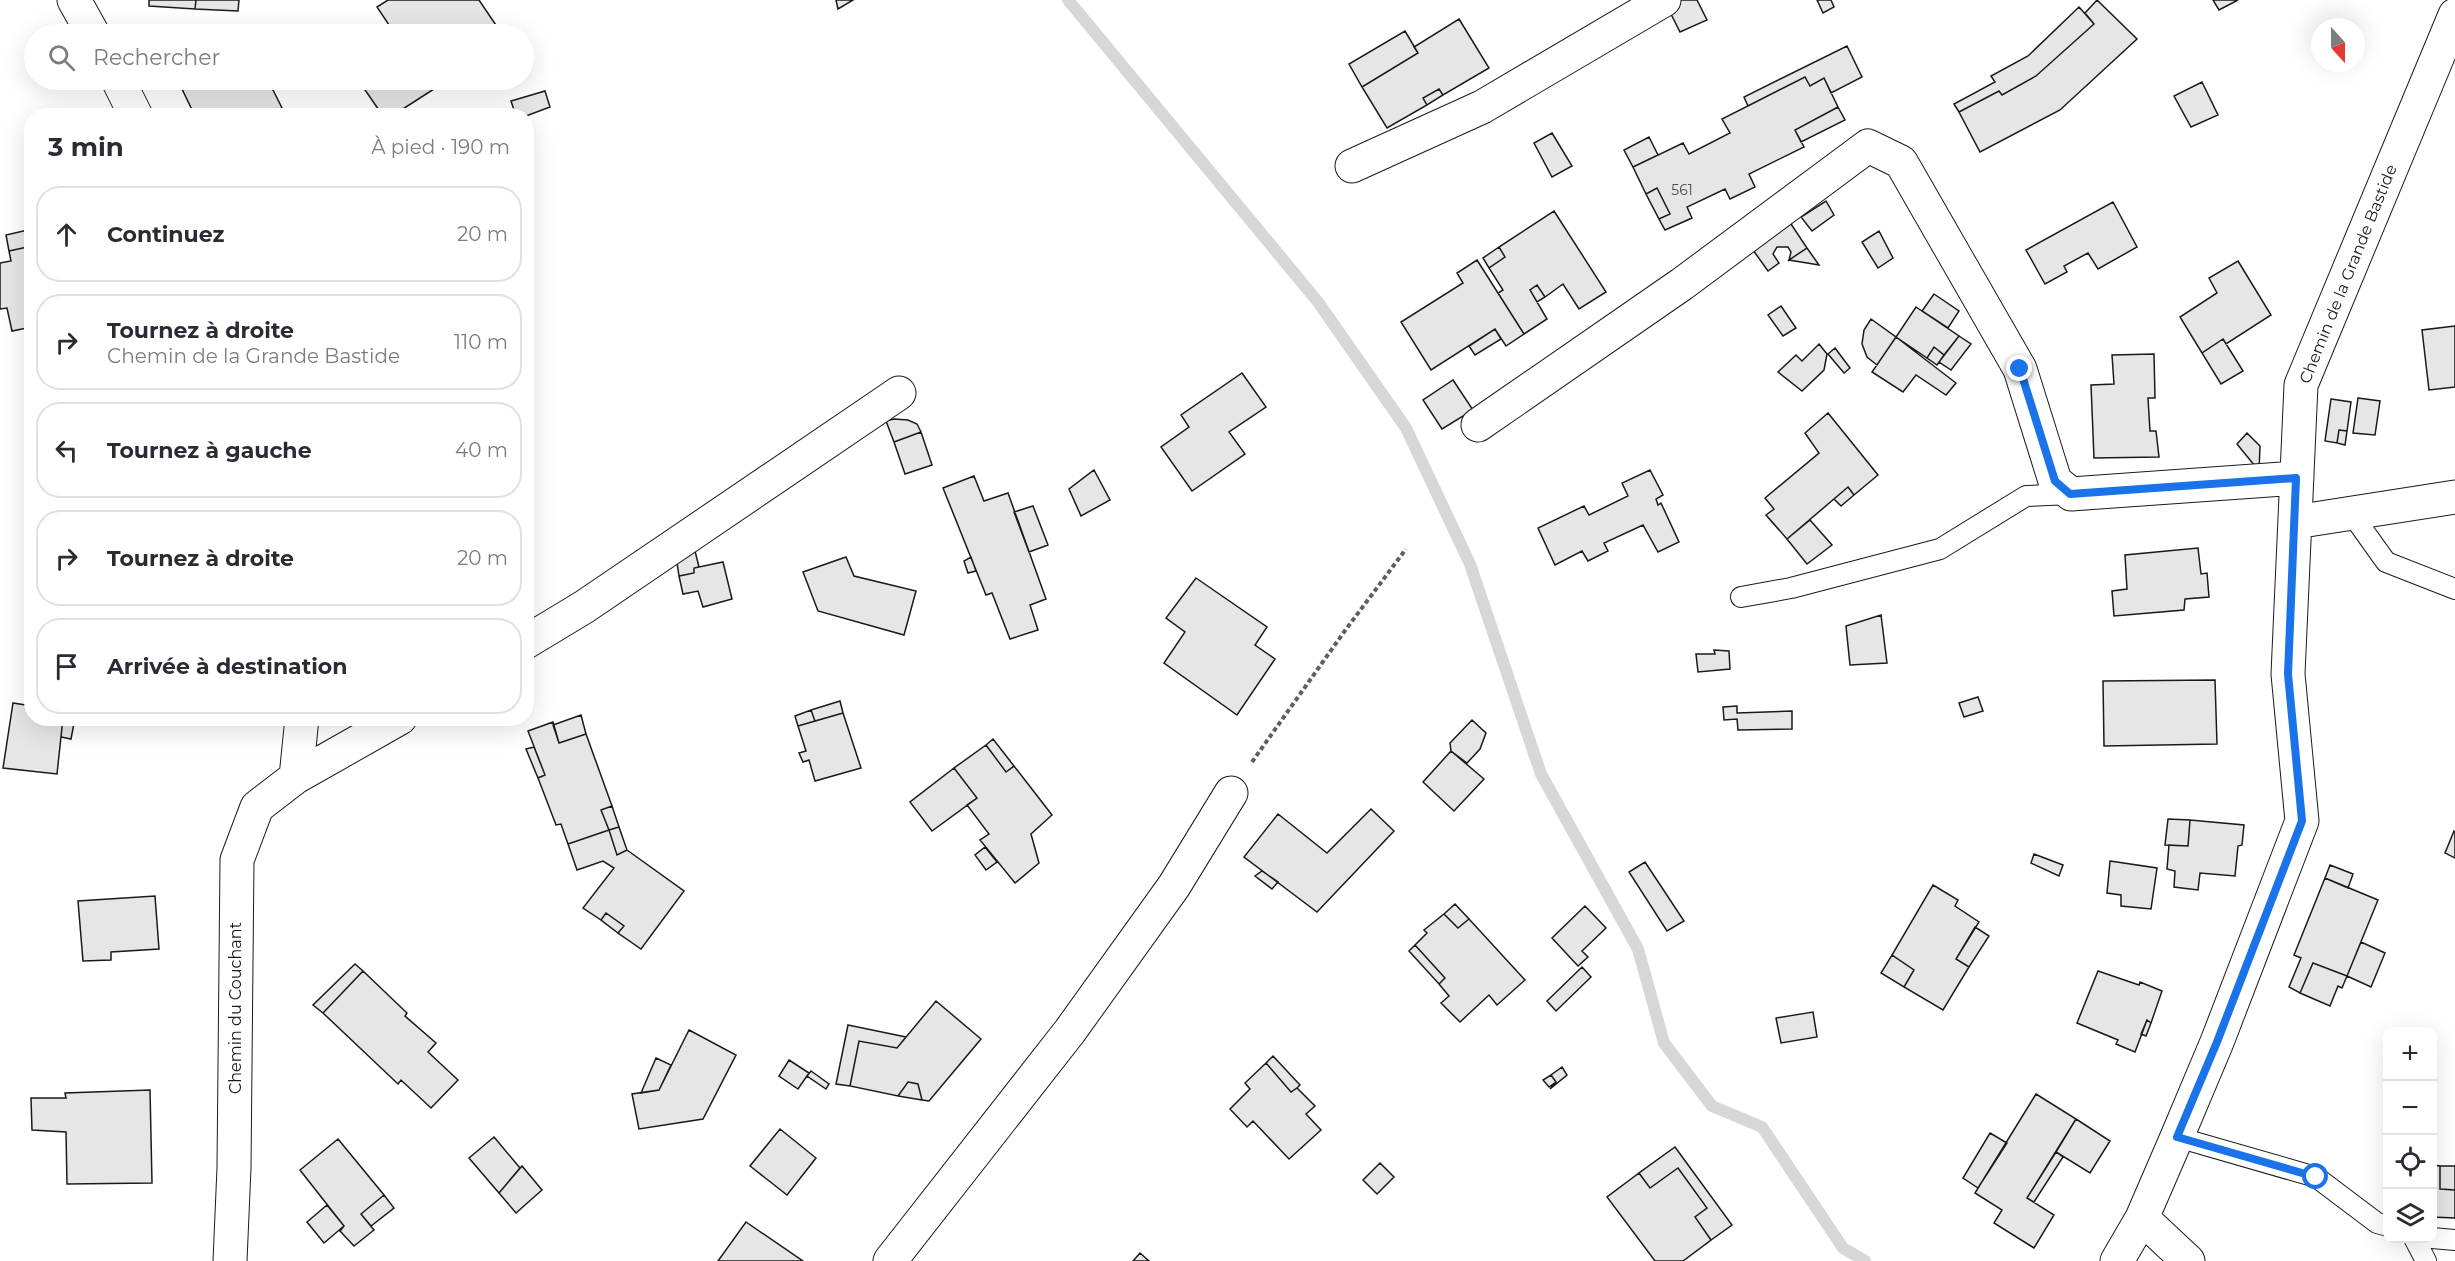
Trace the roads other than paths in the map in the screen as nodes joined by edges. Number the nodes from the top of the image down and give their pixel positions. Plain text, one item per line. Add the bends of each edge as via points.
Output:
1 (74, 0) edge
2 (1664, 0) edge
3 (2455, 15) edge
4 (87, 24) edge
5 (123, 90) edge
6 (132, 108) edge
7 (1352, 166) dead end
8 (899, 393) dead end
9 (1478, 425) dead end
10 (2296, 478) junction
11 (2070, 494) junction
12 (2455, 497) edge
13 (2351, 513) junction
14 (2295, 522) junction
15 (2455, 589) edge
16 (1741, 597) dead end
17 (534, 637) edge
18 (301, 726) edge
19 (386, 726) edge
20 (296, 777) junction
21 (1231, 793) road end
22 (2177, 1137) junction
23 (2142, 1218) junction
24 (2383, 1225) edge
25 (2437, 1238) edge
26 (2455, 1240) edge
27 (2416, 1243) edge
28 (230, 1261) edge
29 (890, 1261) edge
30 (2117, 1261) edge
31 (2188, 1261) edge
32 (2426, 1261) edge

1 - 4 street
2 - 7 street via 1482,107
3 - 10 street, Chemin de la Grande Bastide via 2301,385
5 - 6 street
8 - 17 street
9 - 11 street via 1682,284 1868,146 1901,162 2020,369 2055,481
10 - 11 street
10 - 14 street, Chemin de la Grande Bastide
11 - 16 lane via 2026,496 1940,549
12 - 13 street
13 - 14 street
13 - 15 lane via 2386,562
14 - 22 street, Chemin de la Grande Bastide via 2288,674 2302,821
18 - 20 street
19 - 20 street, Chemin du Couchant
20 - 28 street, Chemin du Couchant via 257,807 237,860
21 - 29 street via 1174,886 1070,1031
22 - 23 street, Chemin de la Grande Bastide
22 - 24 lane via 2316,1177
23 - 30 street, Chemin de la Grande Bastide
23 - 31 street
25 - 26 lane
27 - 32 lane

